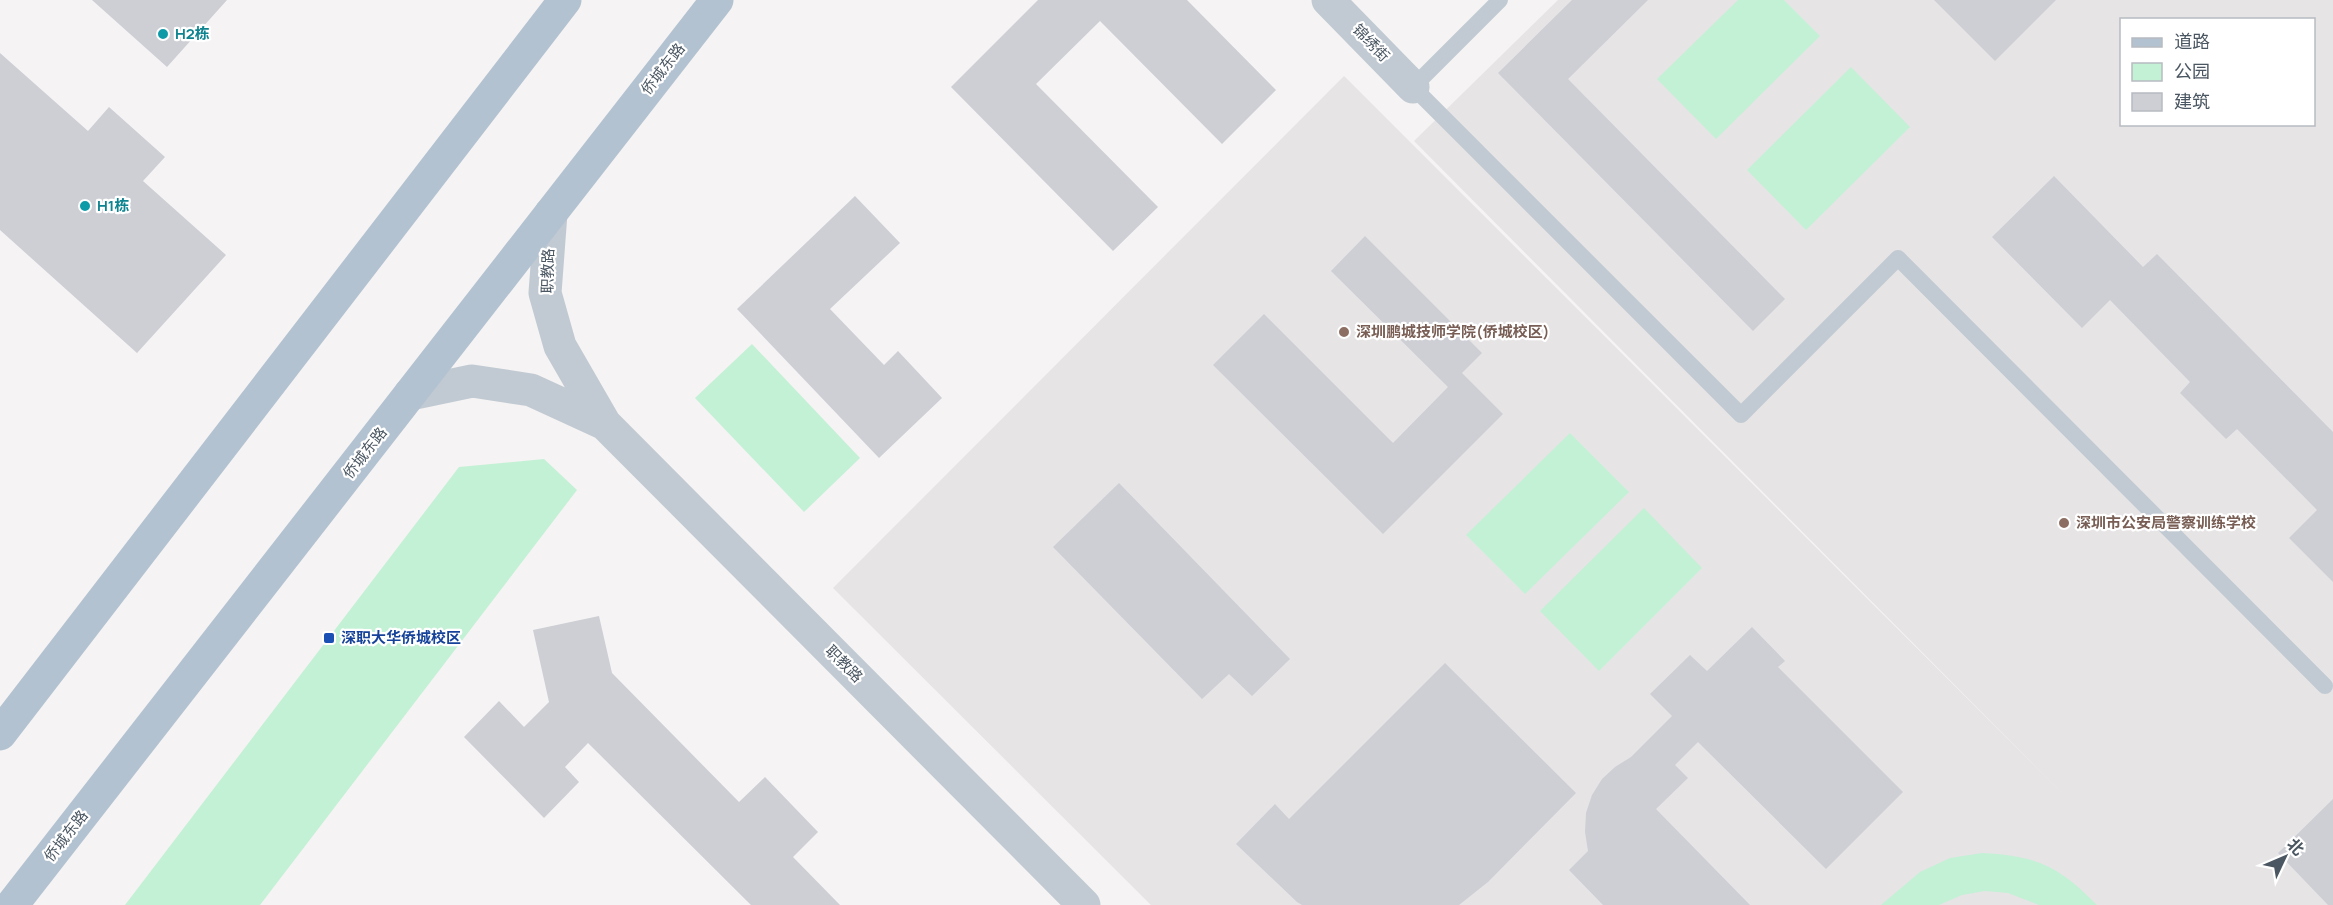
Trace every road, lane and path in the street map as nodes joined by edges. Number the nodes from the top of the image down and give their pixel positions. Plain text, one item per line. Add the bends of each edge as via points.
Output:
1 (565, 0) edge
2 (717, 0) edge
3 (1328, 0) edge
4 (1500, 0) edge
5 (1413, 87) junction
6 (551, 213) junction
7 (410, 394) junction
8 (605, 423) junction
9 (2325, 686) dead end
10 (0, 734) edge
11 (12, 905) edge
12 (1084, 905) edge

1 - 10 main road
2 - 6 main road, 侨城东路
3 - 5 street, 锦绣街
4 - 5 lane
5 - 9 lane via 1741,415 1898,258
6 - 7 main road, 侨城东路
6 - 8 street, 职教路 via 545,293 561,346
7 - 8 street, 职教路 via 472,381 531,390
7 - 11 main road, 侨城东路
8 - 12 street, 职教路

